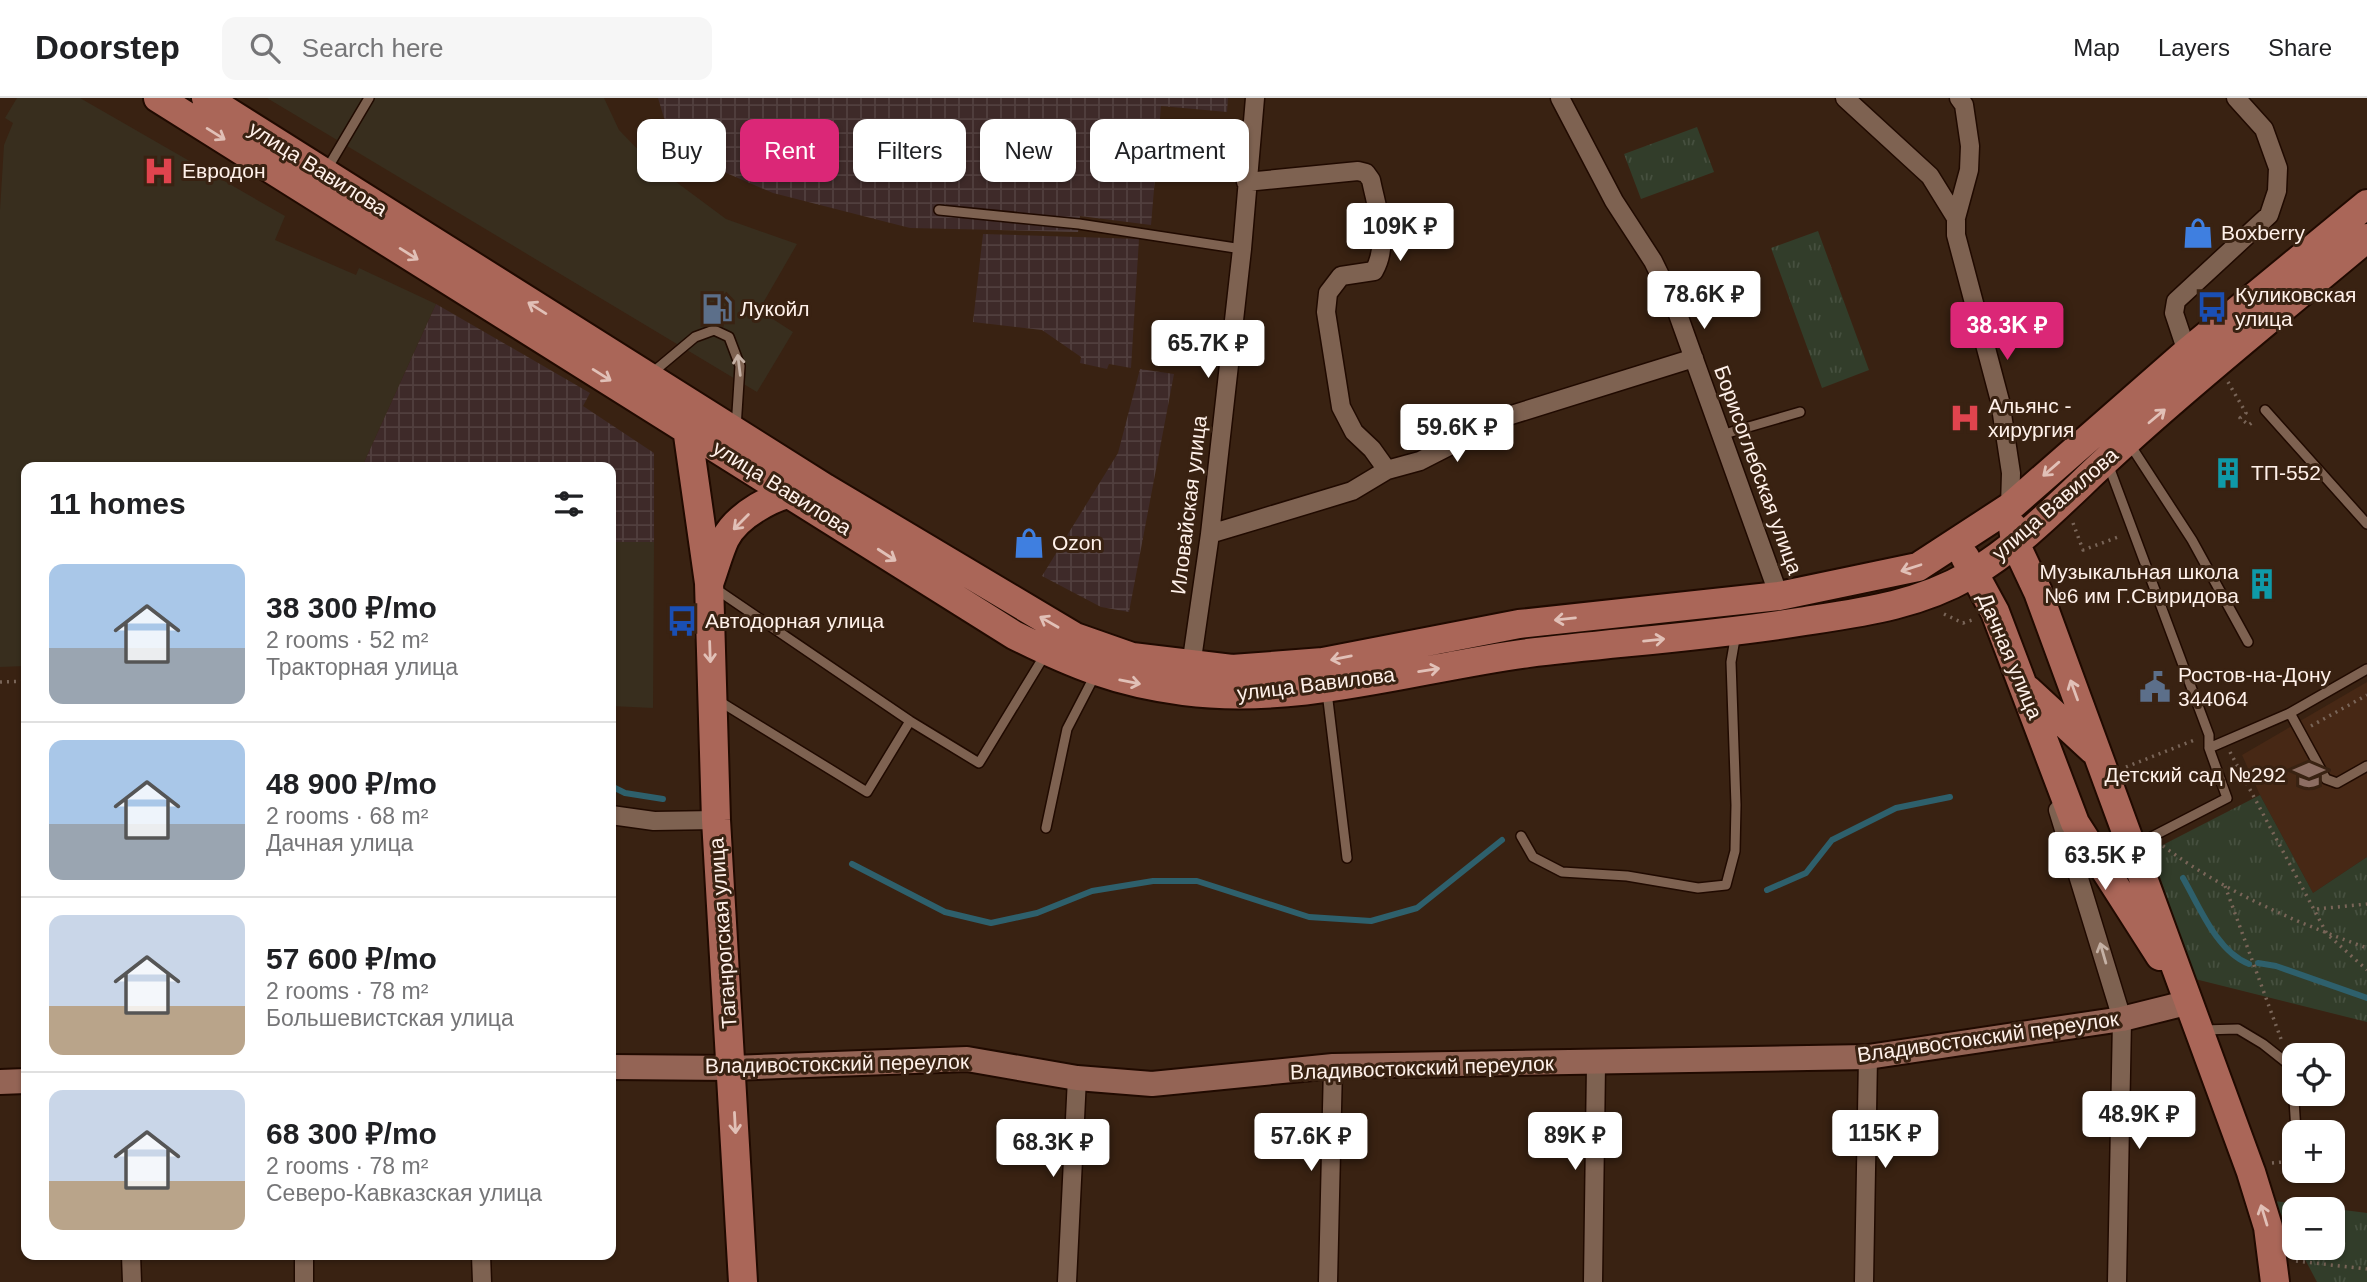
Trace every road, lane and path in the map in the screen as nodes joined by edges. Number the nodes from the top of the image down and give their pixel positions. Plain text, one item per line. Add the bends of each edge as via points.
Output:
1 (158, 98) edge
2 (206, 98) edge
3 (369, 98) edge
4 (1255, 98) edge
5 (1560, 98) edge
6 (1845, 98) edge
7 (1959, 98) edge
8 (2236, 98) edge
9 (1249, 154) edge
10 (325, 173) junction
11 (1246, 182) edge
12 (1249, 182) edge
13 (2367, 204) edge
14 (939, 210) dead end
15 (1956, 219) junction
16 (2367, 239) edge
17 (2336, 247) junction
18 (1242, 249) junction
19 (2187, 352) junction
20 (1694, 358) junction
21 (647, 377) junction
22 (2227, 380) dead end
23 (2265, 410) joint
24 (1800, 412) dead end
25 (687, 428) junction
26 (736, 433) junction
27 (1721, 435) junction
28 (2127, 440) junction
29 (2104, 462) junction
30 (1387, 470) junction
31 (825, 488) junction
32 (788, 492) junction
33 (2010, 506) junction
34 (2072, 520) dead end
35 (2367, 524) edge
36 (1210, 534) junction
37 (2123, 535) dead end
38 (1957, 543) junction
39 (2015, 543) junction
40 (1973, 573) junction
41 (709, 583) junction
42 (1779, 596) junction
43 (1736, 631) junction
44 (2248, 642) dead end
45 (1047, 652) junction
46 (1191, 666) junction
47 (2367, 669) edge
48 (1096, 674) junction
49 (21, 681) edge
50 (0, 682) edge
51 (1326, 687) junction
52 (2026, 689) junction
53 (2367, 695) edge
54 (711, 696) junction
55 (2290, 713) junction
56 (910, 720) junction
57 (2301, 732) junction
58 (2208, 734) junction
59 (2224, 740) junction
60 (2209, 748) junction
61 (2098, 754) junction
62 (2367, 766) edge
63 (2124, 768) dead end
64 (2055, 772) junction
65 (616, 816) edge
66 (716, 820) junction
67 (1046, 828) dead end
68 (1521, 836) dead end
69 (2142, 842) junction
70 (1347, 858) dead end
71 (2225, 886) junction
72 (2367, 904) edge
73 (2316, 909) junction
74 (2327, 934) junction
75 (2367, 948) edge
76 (2367, 970) edge
77 (2190, 1002) junction
78 (2122, 1019) junction
79 (2200, 1030) junction
80 (2283, 1043) edge
81 (1868, 1057) junction
82 (2282, 1059) edge
83 (1596, 1063) junction
84 (1333, 1066) junction
85 (616, 1068) edge
86 (732, 1068) junction
87 (1077, 1078) junction
88 (0, 1082) edge
89 (21, 1082) edge
90 (131, 1260) edge
91 (304, 1260) edge
92 (481, 1260) edge
93 (2367, 1269) edge
94 (2274, 1271) edge
95 (132, 1282) edge
96 (304, 1282) edge
97 (482, 1282) edge
98 (743, 1282) edge
99 (1067, 1282) edge
100 (1328, 1282) edge
101 (1593, 1282) edge
102 (1864, 1282) edge
103 (2117, 1282) edge

1 -> 25 main road, улица Вавилова
2 - 10 main road, улица Вавилова
3 - 10 lane
4 - 9 street, Иловайская улица
5 - 20 street, Борисоглебская улица via 1614,201 1653,261
6 - 15 street via 1930,176
7 - 15 street via 1970,146 1969,170
8 - 19 street via 2264,129 2278,168 2277,191 2269,215 2176,302 2174,313
21 -> 10 main road, улица Вавилова
11 - 18 street, Иловайская улица
12 - 30 street via 1358,171 1371,180 1382,230 1382,257 1374,271 1341,276 1328,293 1326,312 1341,407 1354,432
13 - 17 main road
14 - 18 lane via 1092,226
15 - 33 street via 1965,272 2000,401 2011,473
16 - 17 main road
17 - 19 main road, улица Вавилова
28 -> 17 main road, улица Вавилова
18 - 36 street, Иловайская улица
19 -> 33 main road, улица Вавилова
20 - 27 street, Борисоглебская улица
20 - 30 street via 1508,416 1420,461
21 - 26 main road, улица Вавилова
26 -> 21 lane via 740,366 729,337 714,330 695,337
22 - 23 path via 2246,413 2240,418 2249,425
23 - 35 lane
24 - 27 lane
25 - 32 main road, улица Вавилова
25 - 41 main road, Таганрогская улица
26 - 31 main road, улица Вавилова
27 - 42 street, Борисоглебская улица
28 - 29 main road, улица Вавилова
28 - 44 lane via 2192,540
29 - 39 main road, улица Вавилова
29 - 58 lane
30 - 36 street via 1352,491
31 - 32 main road, Таганрогская улица
46 -> 31 main road, улица Вавилова via 1132,657 1075,637
32 -> 41 main road, Таганрогская улица via 751,512 726,537
32 -> 45 main road, улица Вавилова via 960,603
33 - 38 main road, улица Вавилова
33 - 39 main road
34 - 37 path via 2083,550
36 - 46 street, Иловайская улица
38 - 40 main road, Дачная улица
38 -> 42 main road, улица Вавилова via 1918,567
39 - 40 main road, улица Вавилова
61 -> 39 main road
40 - 43 main road, улица Вавилова via 1929,596 1890,608
40 - 52 main road, Дачная улица via 1995,612
41 -> 54 main road, Таганрогская улица
41 - 56 lane
42 -> 46 main road, улица Вавилова via 1520,624 1287,666
51 -> 43 main road, улица Вавилова via 1525,654
43 - 68 lane via 1731,662 1735,851 1726,885 1698,888 1627,876 1562,872 1532,857
45 - 48 main road, улица Вавилова
45 - 56 lane via 979,763
47 - 55 lane
48 -> 51 main road, улица Вавилова via 1185,692 1234,694
48 - 67 lane via 1067,729
49 - 50 path
51 - 70 lane
52 - 61 main road
52 - 64 main road, Дачная улица
53 - 57 path
54 - 56 lane via 867,792
54 - 66 main road, Таганрогская улица
55 - 57 lane
55 - 59 lane
57 - 62 lane via 2326,779 2332,782
58 - 60 lane
58 - 63 path
59 - 60 lane
59 - 73 path
60 - 69 lane via 2227,797
61 - 69 main road
64 - 77 main road, Дачная улица via 2075,823
78 -> 64 street, Дачная улица via 2058,815
65 - 66 street via 654,821
66 - 86 main road, Таганрогская улица
69 - 71 path
69 - 77 main road
71 - 74 path
71 - 80 path
72 - 73 path
73 - 74 path
74 - 75 path
74 - 76 path
77 - 78 street, Владивостокский переулок
77 - 79 main road
78 - 81 street, Владивостокский переулок
78 - 103 street, Дачная улица
79 - 82 lane via 2238,1029
94 -> 79 main road via 2268,1227
81 - 83 street, Владивостокский переулок
81 - 102 street
83 - 84 street, Владивостокский переулок
83 - 101 street
84 - 87 street, Владивостокский переулок via 1163,1084
84 - 100 street
85 - 86 street, Владивостокский переулок
86 - 87 street, Владивостокский переулок via 967,1059
86 -> 98 main road, Таганрогская улица
87 - 99 street
88 - 89 street
90 - 95 street
91 - 96 street
92 - 97 street
93 - 94 path

